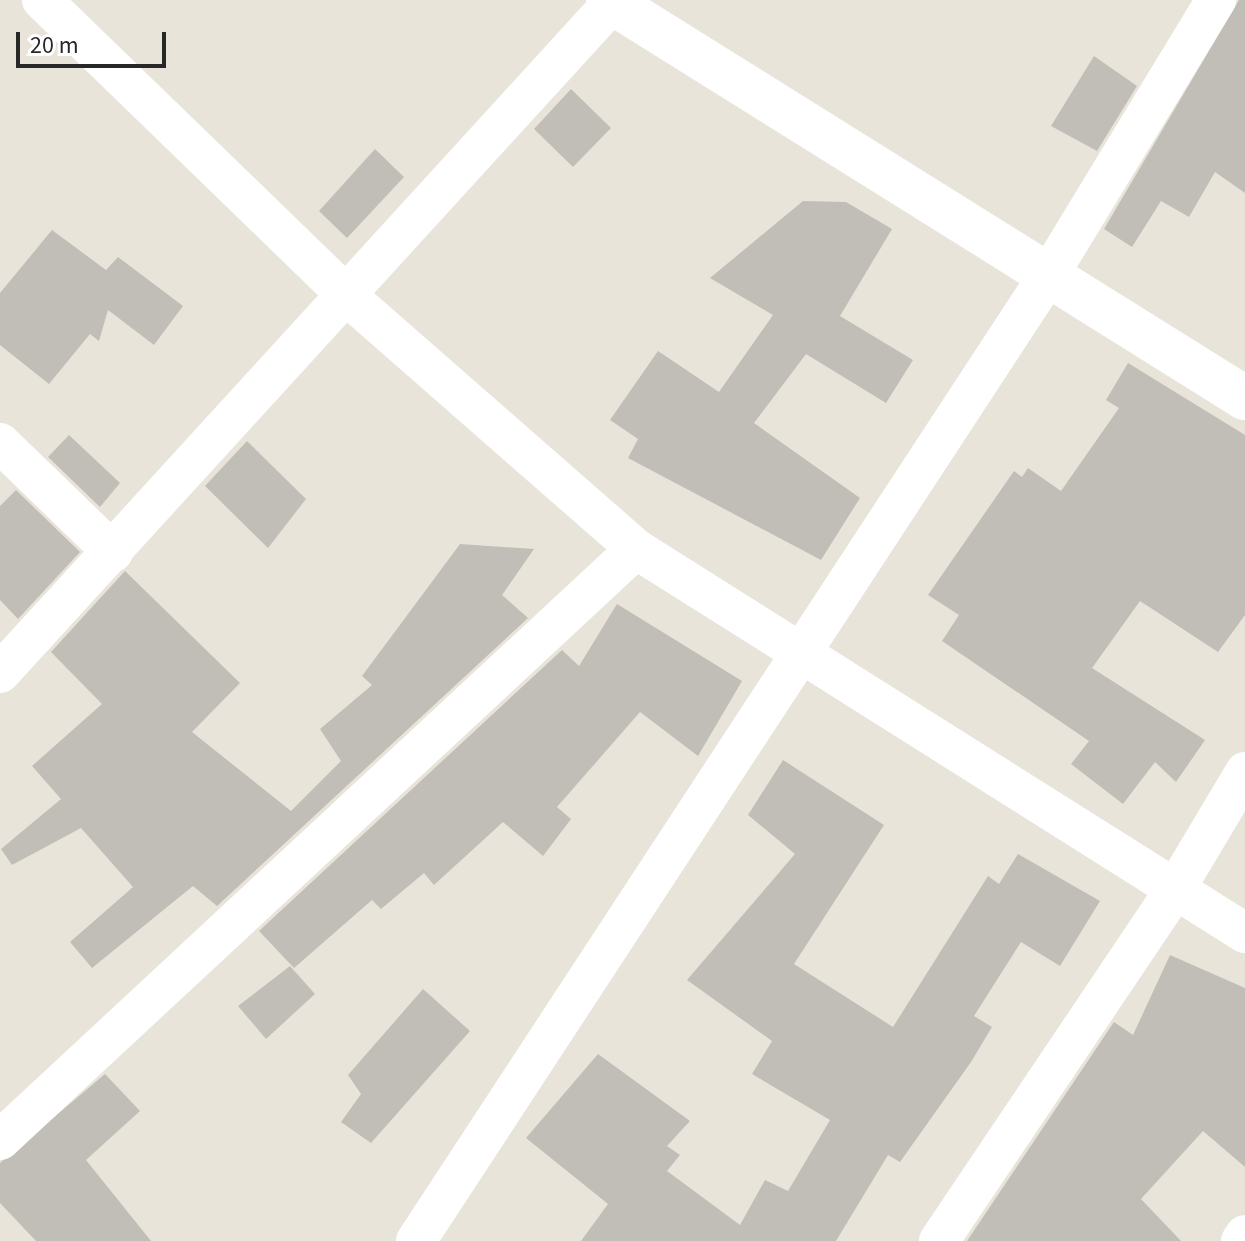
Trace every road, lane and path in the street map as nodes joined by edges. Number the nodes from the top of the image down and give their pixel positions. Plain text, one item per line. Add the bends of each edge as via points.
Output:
1 (42, 0) edge
2 (1216, 0) edge
3 (612, 1) edge
4 (1050, 273) junction
5 (346, 295) junction
6 (1245, 398) edge
7 (0, 443) edge
8 (636, 549) junction
9 (113, 552) junction
10 (800, 656) junction
11 (0, 673) edge
12 (1245, 772) edge
13 (1173, 893) junction
14 (1245, 933) edge
15 (0, 1140) edge
16 (1245, 1235) edge
17 (416, 1241) edge
18 (939, 1241) edge
19 (1241, 1241) edge

1 - 5 street
2 - 4 street
3 - 4 street
3 - 5 street
4 - 6 street
4 - 10 street
5 - 8 street
5 - 9 street
7 - 9 street
8 - 10 street
8 - 15 street
9 - 11 street
10 - 13 street
10 - 17 street
12 - 13 street
13 - 14 street
13 - 18 street
16 - 19 street

